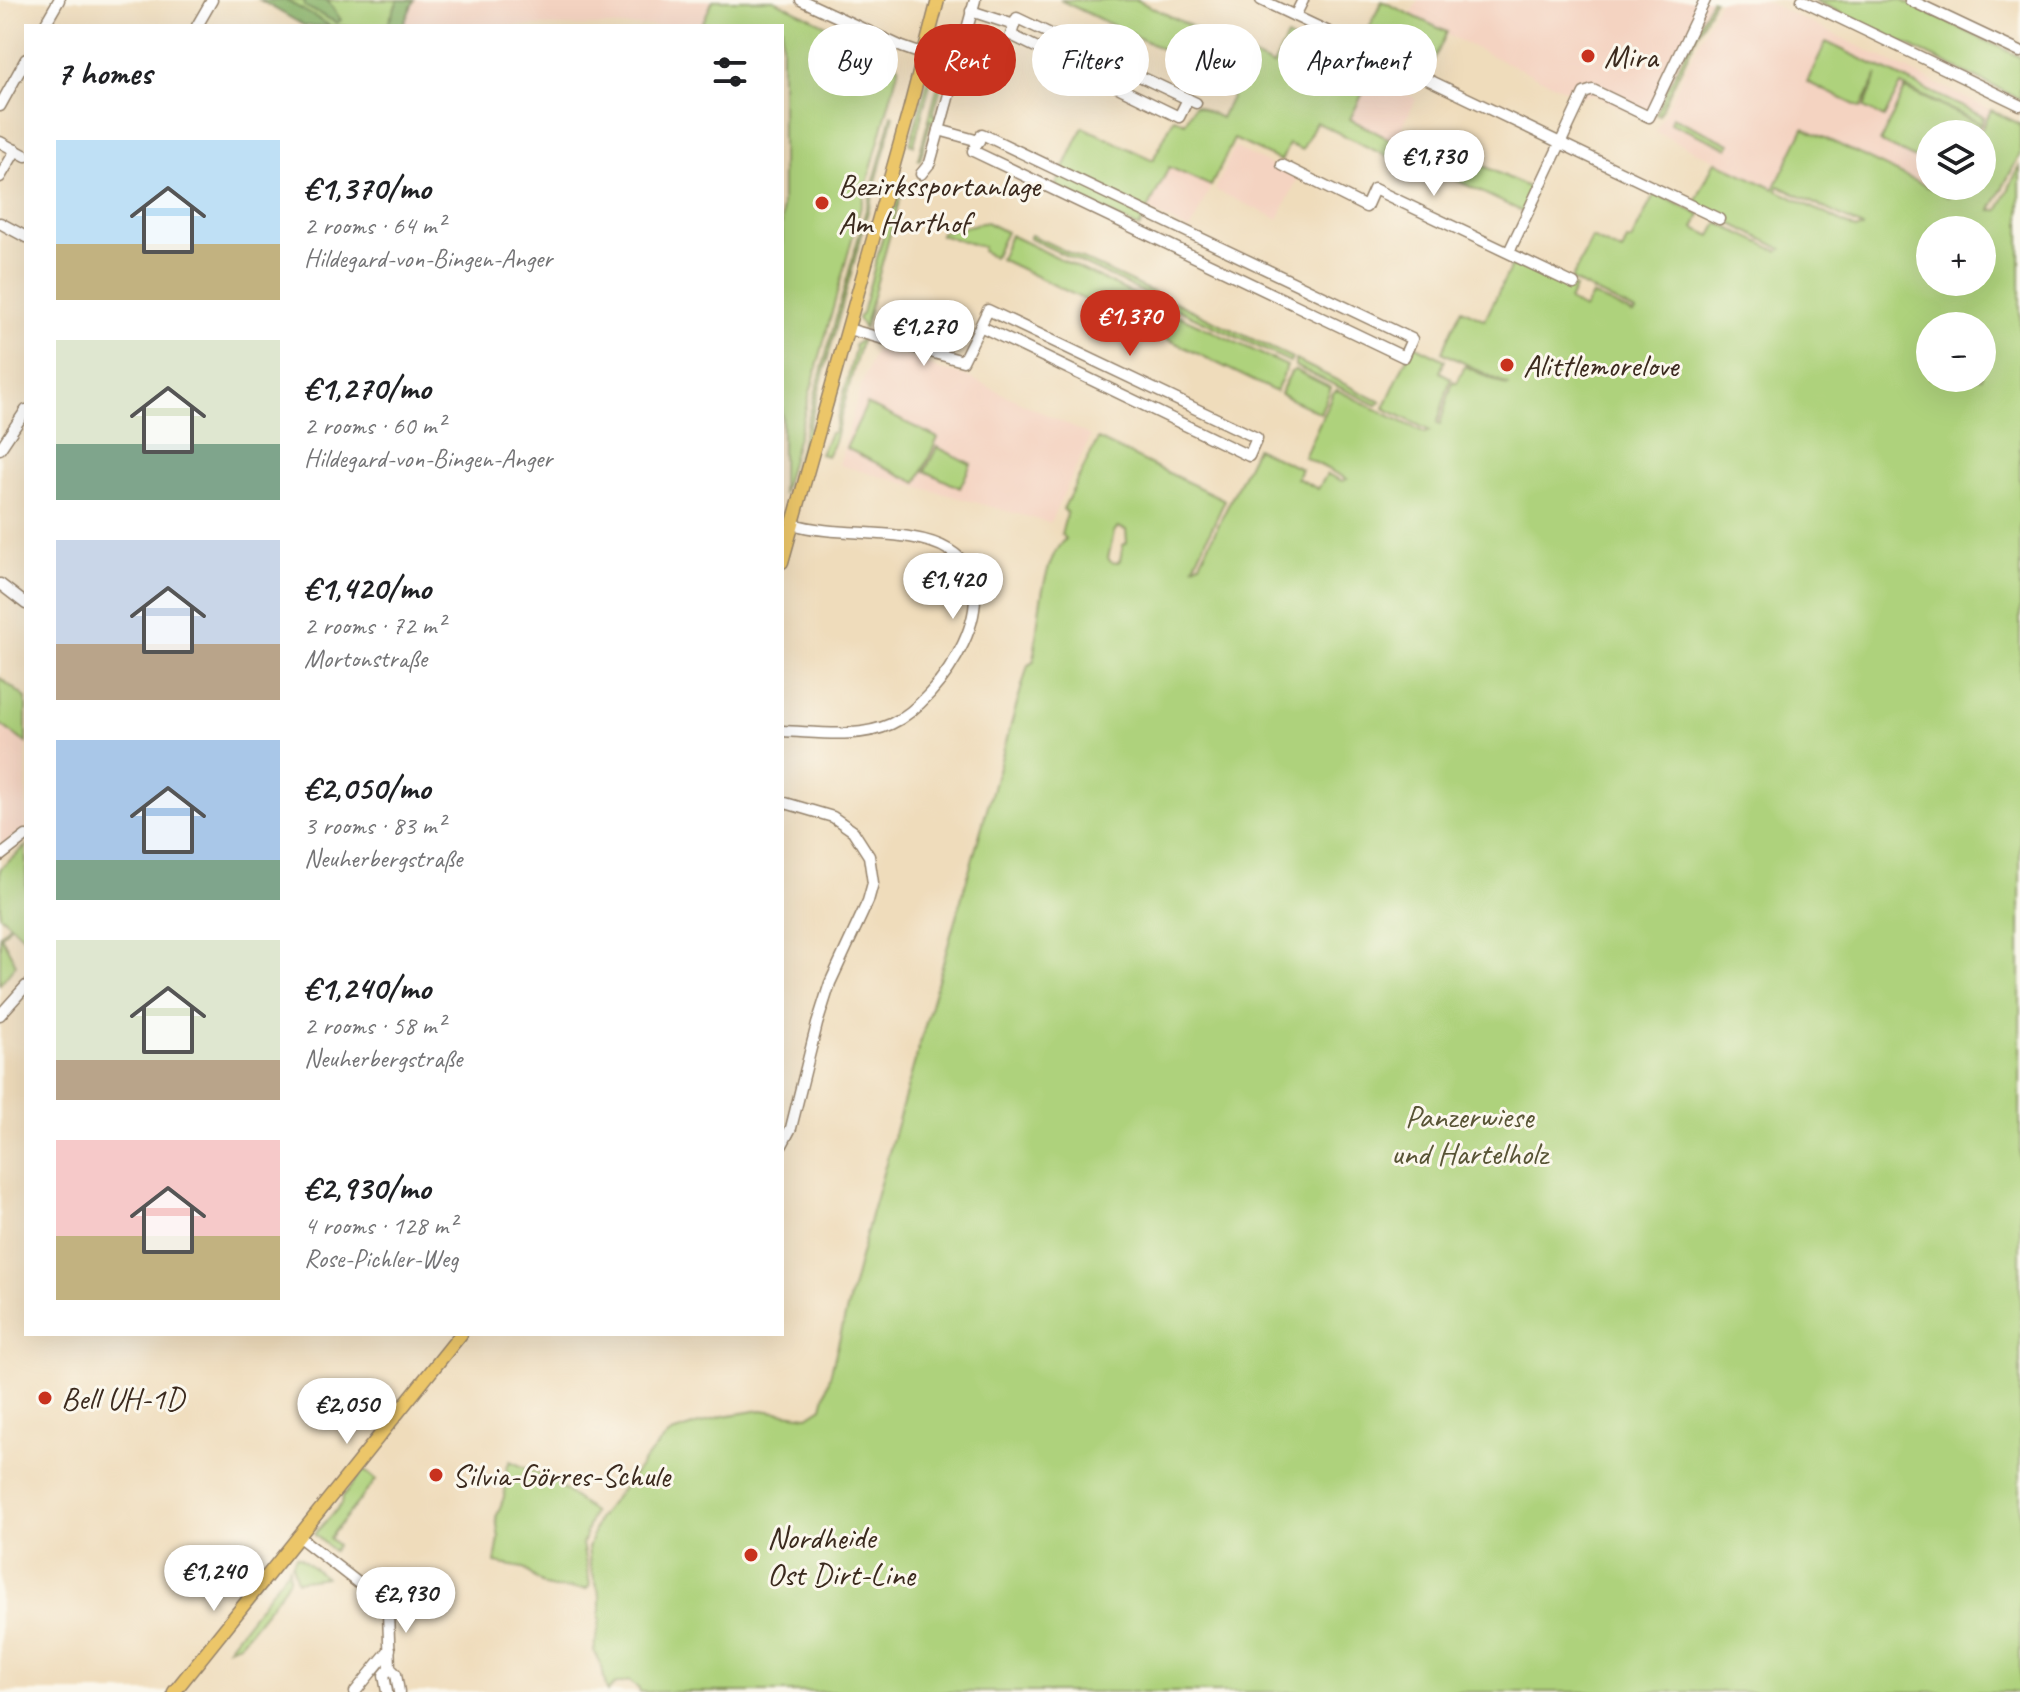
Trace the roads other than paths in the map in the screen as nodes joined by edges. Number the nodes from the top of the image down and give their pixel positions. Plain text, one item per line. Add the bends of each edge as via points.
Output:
1 (59, 0) edge
2 (212, 0) edge
3 (801, 0) edge
4 (938, 0) edge
5 (1261, 0) edge
6 (1303, 0) edge
7 (1705, 0) edge
8 (1802, 0) edge
9 (1910, 0) edge
10 (973, 6) edge
11 (1295, 16) junction
12 (45, 24) edge
13 (198, 24) edge
14 (931, 24) edge
15 (1012, 24) edge
16 (1014, 24) edge
17 (1312, 24) edge
18 (1032, 25) edge
19 (1016, 37) edge
20 (1031, 44) edge
21 (914, 51) edge
22 (2020, 52) edge
23 (24, 63) edge
24 (1149, 81) edge
25 (1437, 84) edge
26 (914, 88) edge
27 (948, 96) edge
28 (1136, 96) edge
29 (2020, 105) edge
30 (0, 106) edge
31 (939, 130) junction
32 (979, 141) junction
33 (0, 142) edge
34 (1561, 143) junction
35 (21, 153) edge
36 (1282, 165) dead end
37 (1052, 168) junction
38 (921, 174) dead end
39 (0, 177) edge
40 (1044, 185) junction
41 (1103, 192) junction
42 (1095, 209) junction
43 (1719, 219) dead end
44 (0, 223) edge
45 (24, 236) edge
46 (1206, 241) junction
47 (1509, 252) junction
48 (1197, 258) junction
49 (1574, 284) dead end
50 (1336, 303) junction
51 (1328, 320) junction
52 (980, 326) junction
53 (848, 329) junction
54 (1125, 374) junction
55 (1117, 391) junction
56 (24, 413) edge
57 (0, 449) edge
58 (793, 524) junction
59 (784, 555) edge
60 (0, 584) edge
61 (24, 602) edge
62 (784, 731) edge
63 (784, 803) edge
64 (24, 838) edge
65 (0, 856) edge
66 (24, 988) edge
67 (0, 1015) edge
68 (784, 1141) edge
69 (459, 1336) edge
70 (298, 1536) junction
71 (366, 1589) dead end
72 (377, 1597) dead end
73 (390, 1649) junction
74 (390, 1668) junction
75 (174, 1692) edge
76 (355, 1692) edge
77 (387, 1692) edge
78 (399, 1692) edge

1 - 12 street
2 - 13 street
3 - 21 street
4 - 14 main road
5 - 11 street
6 - 11 street
7 - 34 street via 1649,117 1588,91
8 - 29 street
9 - 22 street
10 - 15 street
11 - 17 street
16 - 18 street via 1017,18
19 - 20 street
23 - 30 street
24 - 28 street via 1192,101 1179,117
25 - 34 street
26 - 53 main road
27 - 31 street
31 - 32 street
31 - 38 street via 930,163
32 - 37 street via 982,134
32 - 40 street via 973,151
33 - 35 street
34 - 43 street
34 - 47 street
35 - 39 street
36 - 47 street via 1366,207 1374,189
37 - 40 street
37 - 41 street
40 - 42 street
41 - 42 street
41 - 46 street
42 - 48 street
44 - 45 street
46 - 48 street
46 - 50 street
47 - 49 street
48 - 51 street
50 - 51 street
50 - 51 street via 1412,339 1404,357
52 - 53 street via 963,361
52 - 54 street via 988,310
52 - 55 street
53 - 58 main road
54 - 55 street
54 - 55 street via 1257,438 1249,456
56 - 57 street
58 - 59 main road
58 - 62 street via 934,543 964,563 974,594 957,657 932,693 903,718 856,733
60 - 61 street
63 - 68 street via 844,823 865,847 873,883 830,983
64 - 65 street
66 - 67 street
69 - 70 main road
70 - 71 street
70 - 75 main road
72 - 73 street via 388,1612
73 - 74 street
73 - 76 street
74 - 77 street via 384,1675
74 - 78 street

